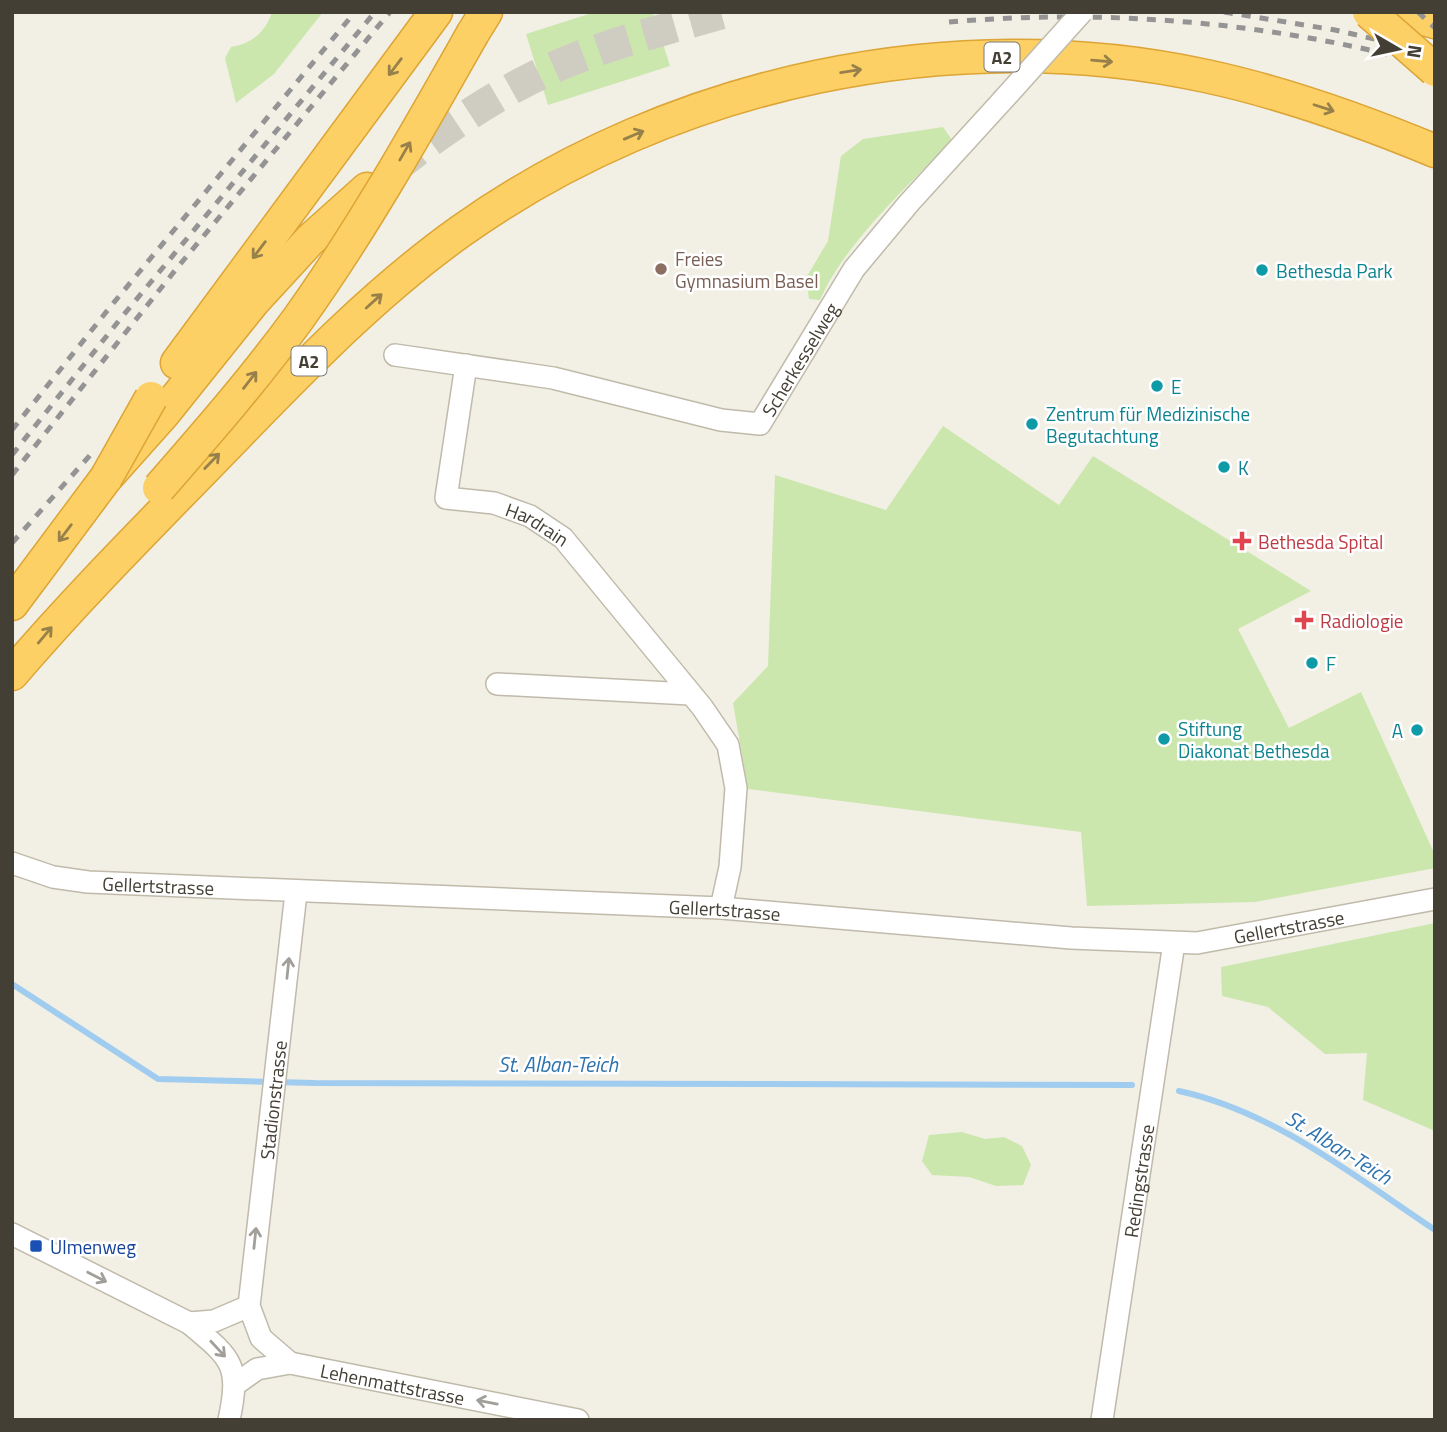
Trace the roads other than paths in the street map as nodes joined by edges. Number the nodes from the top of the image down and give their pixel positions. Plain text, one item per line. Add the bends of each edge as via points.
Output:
1 (436, 12) edge
2 (1082, 12) edge
3 (1370, 12) edge
4 (1397, 12) edge
5 (1435, 22) edge
6 (480, 23) edge
7 (1435, 70) edge
8 (1435, 151) edge
9 (367, 189) tunnel mouth
10 (395, 355) dead end
11 (466, 365) junction
12 (158, 405) junction
13 (78, 597) junction
14 (12, 604) edge
15 (12, 674) edge
16 (497, 684) dead end
17 (690, 694) junction
18 (12, 863) edge
19 (296, 892) junction
20 (1435, 899) edge
21 (721, 908) junction
22 (1174, 943) junction
23 (12, 1234) edge
24 (249, 1306) junction
25 (188, 1323) junction
26 (290, 1363) junction
27 (236, 1384) junction
28 (229, 1420) edge
29 (578, 1420) edge
30 (1102, 1420) edge

1 -> 12 highway
2 - 11 street, Scherkesselweg, bridge via 854,269 760,424 722,420 553,378
3 - 7 highway, bridge
4 - 5 highway
13 -> 6 highway, bridge via 136,515 296,322 363,222
13 -> 8 highway, A2 via 375,299 463,229 572,164 682,116 787,83 898,64 1009,56 1122,63 1205,75 1312,104
9 - 12 highway via 272,280
10 - 11 street, Scherkesselweg
11 - 17 street, Hardrain via 446,498 494,503 530,516 563,538
12 -> 14 highway, bridge
15 -> 13 highway, A2
16 - 17 street
17 - 21 street, Hardrain via 728,745 736,788 730,867
18 - 19 street, Gellertstrasse via 71,880
19 - 21 street, Gellertstrasse
24 -> 19 street, Stadionstrasse
20 - 22 street, Gellertstrasse via 1213,941
21 - 22 street, Gellertstrasse
22 - 30 street, Redingstrasse
23 -> 25 street
24 - 25 street via 214,1321
24 - 26 street, Lehenmattstrasse via 261,1338
25 -> 27 street via 223,1353
26 - 27 street, Lehenmattstrasse via 257,1369
29 -> 26 street, Lehenmattstrasse
27 - 28 street

